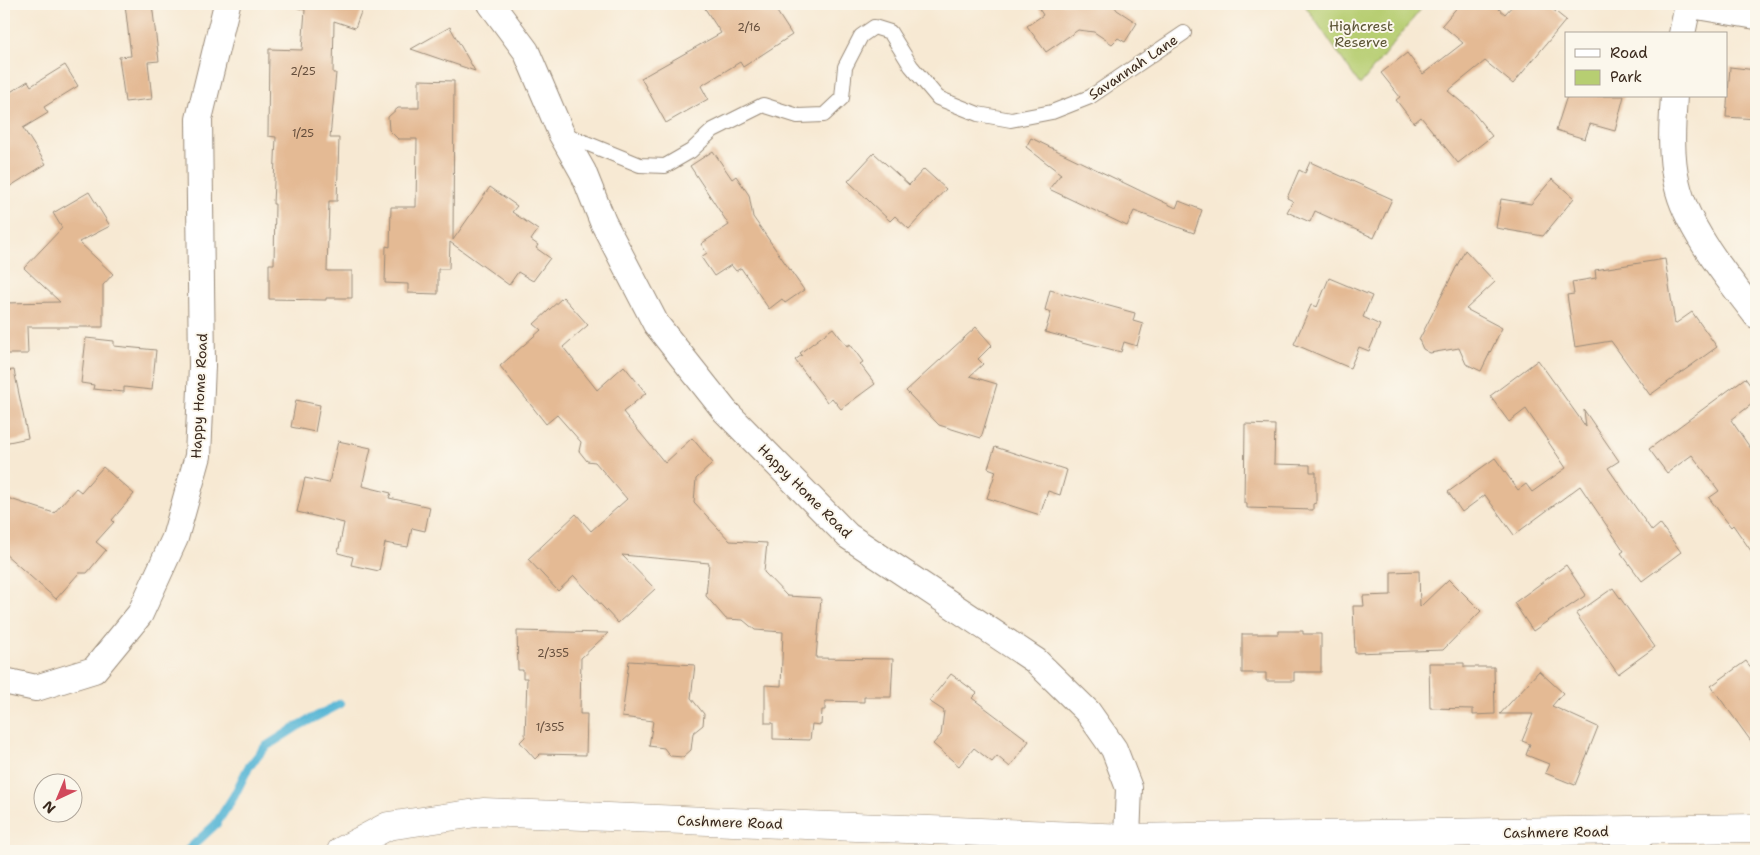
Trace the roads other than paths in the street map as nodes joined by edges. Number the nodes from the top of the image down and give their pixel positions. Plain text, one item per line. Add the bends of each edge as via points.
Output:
1 (227, 4) edge
2 (491, 4) edge
3 (1686, 4) edge
4 (1756, 16) edge
5 (1682, 32) edge
6 (1184, 33) dead end
7 (1674, 98) edge
8 (561, 133) junction
9 (1756, 315) edge
10 (4, 680) edge
11 (1756, 828) edge
12 (1655, 830) junction
13 (1129, 845) edge
14 (341, 851) edge
15 (1634, 851) edge

1 - 10 street, Happy Home Road via 199,119 202,366 198,456 175,538 140,614 94,670 36,688
2 - 8 street, Happy Home Road via 526,51
3 - 4 street
3 - 5 street
6 - 8 lane, Savannah Lane via 1090,97 1052,112 1011,120 978,114 938,98 911,66 890,32 874,27 861,36 846,67 842,98 824,115 798,116 763,105 713,130 691,151 665,166 640,165
7 - 9 street via 1672,146 1677,185 1692,226
8 - 13 street, Happy Home Road via 656,324 725,411 848,536 1036,661 1088,712 1114,749 1129,788
11 - 12 street, Cashmere Road
12 - 13 street, Cashmere Road
12 - 15 lane
13 - 14 street, Cashmere Road via 483,812 388,826

